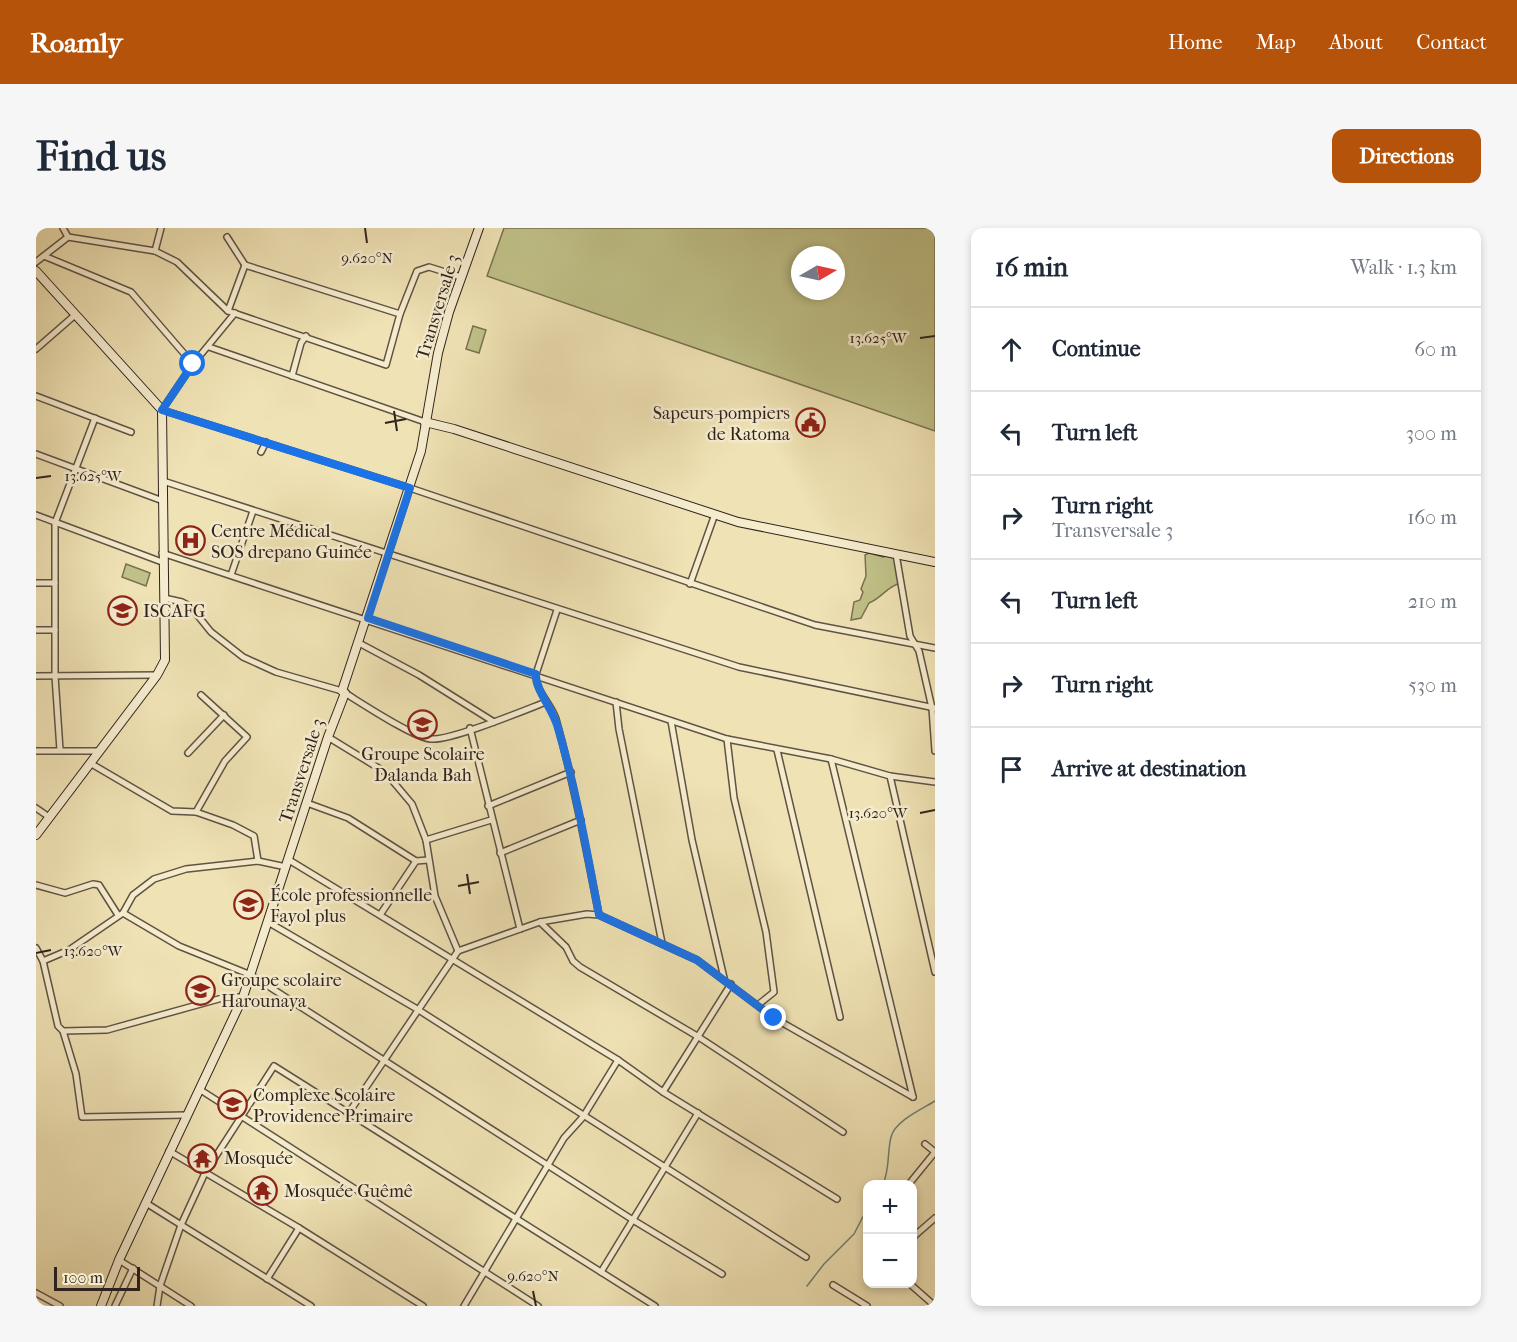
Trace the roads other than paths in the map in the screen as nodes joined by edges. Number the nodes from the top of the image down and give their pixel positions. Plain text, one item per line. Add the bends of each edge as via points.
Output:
1 (63, 228) edge
2 (161, 228) edge
3 (479, 228) edge
4 (68, 237) junction
5 (226, 237) dead end
6 (155, 251) junction
7 (44, 256) junction
8 (36, 262) edge
9 (245, 265) junction
10 (36, 271) edge
11 (461, 278) junction
12 (228, 311) junction
13 (235, 313) junction
14 (399, 314) junction
15 (75, 315) junction
16 (306, 336) junction
17 (209, 347) junction
18 (36, 349) edge
19 (193, 364) junction
20 (292, 376) junction
21 (36, 396) edge
22 (162, 410) junction
23 (95, 418) junction
24 (425, 422) junction
25 (131, 432) dead end
26 (266, 442) junction
27 (261, 452) dead end
28 (36, 454) edge
29 (75, 469) junction
30 (163, 481) junction
31 (410, 488) junction
32 (163, 501) junction
33 (253, 511) junction
34 (715, 514) junction
35 (36, 515) edge
36 (55, 523) junction
37 (162, 553) junction
38 (896, 554) junction
39 (388, 555) junction
40 (162, 562) junction
41 (935, 562) edge
42 (231, 575) junction
43 (36, 583) edge
44 (55, 583) junction
45 (690, 584) junction
46 (164, 598) junction
47 (557, 610) junction
48 (368, 618) junction
49 (36, 630) edge
50 (55, 630) junction
51 (359, 643) junction
52 (914, 645) junction
53 (935, 648) edge
54 (536, 674) junction
55 (157, 675) junction
56 (36, 676) edge
57 (55, 676) junction
58 (344, 692) junction
59 (201, 695) dead end
60 (546, 702) junction
61 (616, 702) junction
62 (934, 708) edge
63 (224, 716) junction
64 (671, 721) junction
65 (494, 722) junction
66 (470, 728) junction
67 (328, 737) junction
68 (727, 739) junction
69 (60, 750) junction
70 (777, 750) junction
71 (36, 751) edge
72 (98, 751) junction
73 (935, 751) edge
74 (188, 753) dead end
75 (831, 759) junction
76 (90, 763) junction
77 (571, 772) junction
78 (890, 776) junction
79 (935, 782) edge
80 (307, 803) junction
81 (488, 806) junction
82 (36, 808) edge
83 (196, 812) junction
84 (49, 817) junction
85 (491, 820) junction
86 (581, 820) junction
87 (36, 835) edge
88 (426, 840) junction
89 (500, 853) junction
90 (428, 860) junction
91 (258, 861) junction
92 (416, 861) junction
93 (288, 863) junction
94 (36, 885) edge
95 (121, 914) junction
96 (380, 915) junction
97 (599, 915) junction
98 (268, 922) junction
99 (540, 922) junction
100 (520, 929) junction
101 (662, 943) junction
102 (36, 948) edge
103 (458, 951) junction
104 (452, 958) junction
105 (43, 961) junction
106 (935, 972) edge
107 (251, 975) junction
108 (724, 979) junction
109 (731, 984) junction
110 (243, 997) junction
111 (759, 1005) junction
112 (417, 1009) junction
113 (840, 1017) dead end
114 (63, 1031) junction
115 (697, 1036) junction
116 (618, 1060) junction
117 (384, 1061) junction
118 (199, 1089) junction
119 (663, 1092) junction
120 (348, 1113) junction
121 (698, 1113) junction
122 (186, 1115) junction
123 (583, 1117) junction
124 (242, 1119) junction
125 (843, 1132) dead end
126 (925, 1144) dead end
127 (169, 1151) junction
128 (548, 1166) junction
129 (665, 1168) junction
130 (205, 1173) junction
131 (913, 1180) edge
132 (837, 1199) dead end
133 (146, 1203) junction
134 (935, 1218) edge
135 (633, 1220) junction
136 (518, 1221) junction
137 (181, 1225) junction
138 (299, 1228) junction
139 (917, 1234) edge
140 (806, 1257) dead end
141 (119, 1260) junction
142 (133, 1268) junction
143 (601, 1272) junction
144 (485, 1273) junction
145 (722, 1274) dead end
146 (267, 1279) junction
147 (833, 1285) dead end
148 (160, 1286) junction
149 (915, 1288) edge
150 (36, 1293) edge
151 (855, 1298) junction
152 (935, 1305) edge
153 (60, 1306) edge
154 (101, 1306) edge
155 (115, 1306) edge
156 (157, 1306) edge
157 (191, 1306) edge
158 (311, 1306) edge
159 (423, 1306) edge
160 (464, 1306) edge
161 (538, 1306) edge
162 (655, 1306) edge
163 (850, 1306) edge
164 (867, 1306) edge

1 - 4 street
2 - 6 street
3 - 11 street, Transversale 3
4 - 6 street
4 - 7 street
5 - 9 street
6 - 12 street via 177,262
7 - 8 street
7 - 19 street via 130,292
9 - 12 street
9 - 14 street
10 - 15 street
11 - 14 street via 429,267 420,268
11 - 24 street, Transversale 3 via 438,353
12 - 13 street
13 - 16 street
13 - 17 street
14 - 16 street via 386,365
15 - 18 street
15 - 22 street
16 - 20 street
17 - 19 street
17 - 20 street
19 - 22 street
20 - 24 street
21 - 23 street
22 - 26 street
22 - 30 street
23 - 25 street
23 - 29 street
24 - 31 street, Transversale 3
24 - 34 street
26 - 27 street
26 - 31 street
28 - 29 street
29 - 32 street
29 - 36 street
30 - 32 street
30 - 33 street
31 - 39 street, Transversale 3
31 - 45 street
32 - 37 street
33 - 39 street
33 - 42 street
34 - 38 street
34 - 45 street
35 - 36 street
36 - 40 street
36 - 44 street
37 - 40 street
37 - 42 street
38 - 41 street
38 - 52 street
39 - 47 street
39 - 48 street, Transversale 3
40 - 46 street
42 - 48 street
43 - 44 street
44 - 50 street
45 - 52 street via 815,625
46 - 55 street via 165,660
46 - 58 street via 190,606 211,632 243,657 276,672
47 - 54 street
47 - 62 street via 739,667
48 - 51 street, Transversale 3
48 - 54 street
49 - 50 street
50 - 57 street
51 - 58 street, Transversale 3
51 - 65 street
52 - 53 street
52 - 62 street
54 - 60 street via 535,682
54 - 61 street
55 - 57 street
55 - 72 street
56 - 57 street
57 - 69 street
58 - 66 street via 395,723 431,739
58 - 67 street, Transversale 3
59 - 63 street
60 - 65 street
60 - 77 street via 553,711
61 - 64 street
61 - 101 street
62 - 73 street
63 - 74 street
63 - 83 street via 246,734 246,740 225,761
64 - 68 street
64 - 108 street via 692,840
65 - 66 street
66 - 81 street
67 - 80 street, Transversale 3
67 - 88 street via 386,772 412,804
68 - 70 street
68 - 111 street via 734,798 766,932 774,992
69 - 71 street
69 - 72 street
70 - 75 street
70 - 113 street
72 - 76 street
75 - 78 street
75 - 111 street via 913,1097 774,1018
76 - 83 street via 172,811
76 - 84 street
77 - 81 street
77 - 86 street
78 - 79 street
78 - 106 street
80 - 92 street via 348,818
80 - 93 street, Transversale 3
81 - 85 street
82 - 84 street
83 - 91 street via 254,836
84 - 87 street
85 - 88 street
85 - 89 street
86 - 89 street
86 - 97 street
88 - 90 street
89 - 100 street
90 - 92 street
90 - 103 street via 435,896
91 - 93 street
91 - 95 street via 186,869 154,879 133,895
92 - 96 street
93 - 96 street
93 - 98 street, Transversale 3
94 - 95 street via 65,893 96,884
95 - 105 street via 69,950
95 - 107 street via 179,946
96 - 104 street
97 - 99 street
97 - 101 street
98 - 107 street, Transversale 3
98 - 112 street
99 - 100 street
99 - 115 street via 580,967
100 - 103 street
101 - 108 street
102 - 105 street
103 - 104 street
104 - 112 street
104 - 116 street
105 - 114 street via 58,1026
107 - 110 street, Transversale 3
107 - 117 street
108 - 109 street
109 - 111 street
109 - 115 street
110 - 114 street via 226,997 107,1030
110 - 118 street, Transversale 3
112 - 117 street
112 - 123 street
114 - 122 street via 76,1074 82,1117
115 - 119 street
115 - 125 street
116 - 119 street
116 - 123 street
117 - 120 street
117 - 128 street
118 - 122 street, Transversale 3
118 - 124 street
119 - 121 street
120 - 124 street via 274,1066
120 - 136 street
121 - 129 street
121 - 132 street
122 - 127 street, Transversale 3
123 - 128 street via 564,1138
123 - 129 street
124 - 130 street
124 - 144 street
126 - 131 street via 935,1152
127 - 130 street
127 - 133 street, Transversale 3
128 - 135 street
128 - 136 street
129 - 135 street
129 - 140 street
130 - 137 street
130 - 138 street
133 - 137 street
133 - 141 street, Transversale 3
134 - 139 street
135 - 143 street
135 - 145 street
136 - 143 street
136 - 144 street
137 - 146 street
137 - 148 street
138 - 146 street
138 - 159 street
141 - 142 street
141 - 154 street, Transversale 3
142 - 148 street
142 - 155 street
143 - 162 street
144 - 160 street
144 - 161 street
146 - 158 street
147 - 151 street
148 - 156 street
148 - 157 street
149 - 152 street
150 - 153 street
151 - 163 street
151 - 164 street

